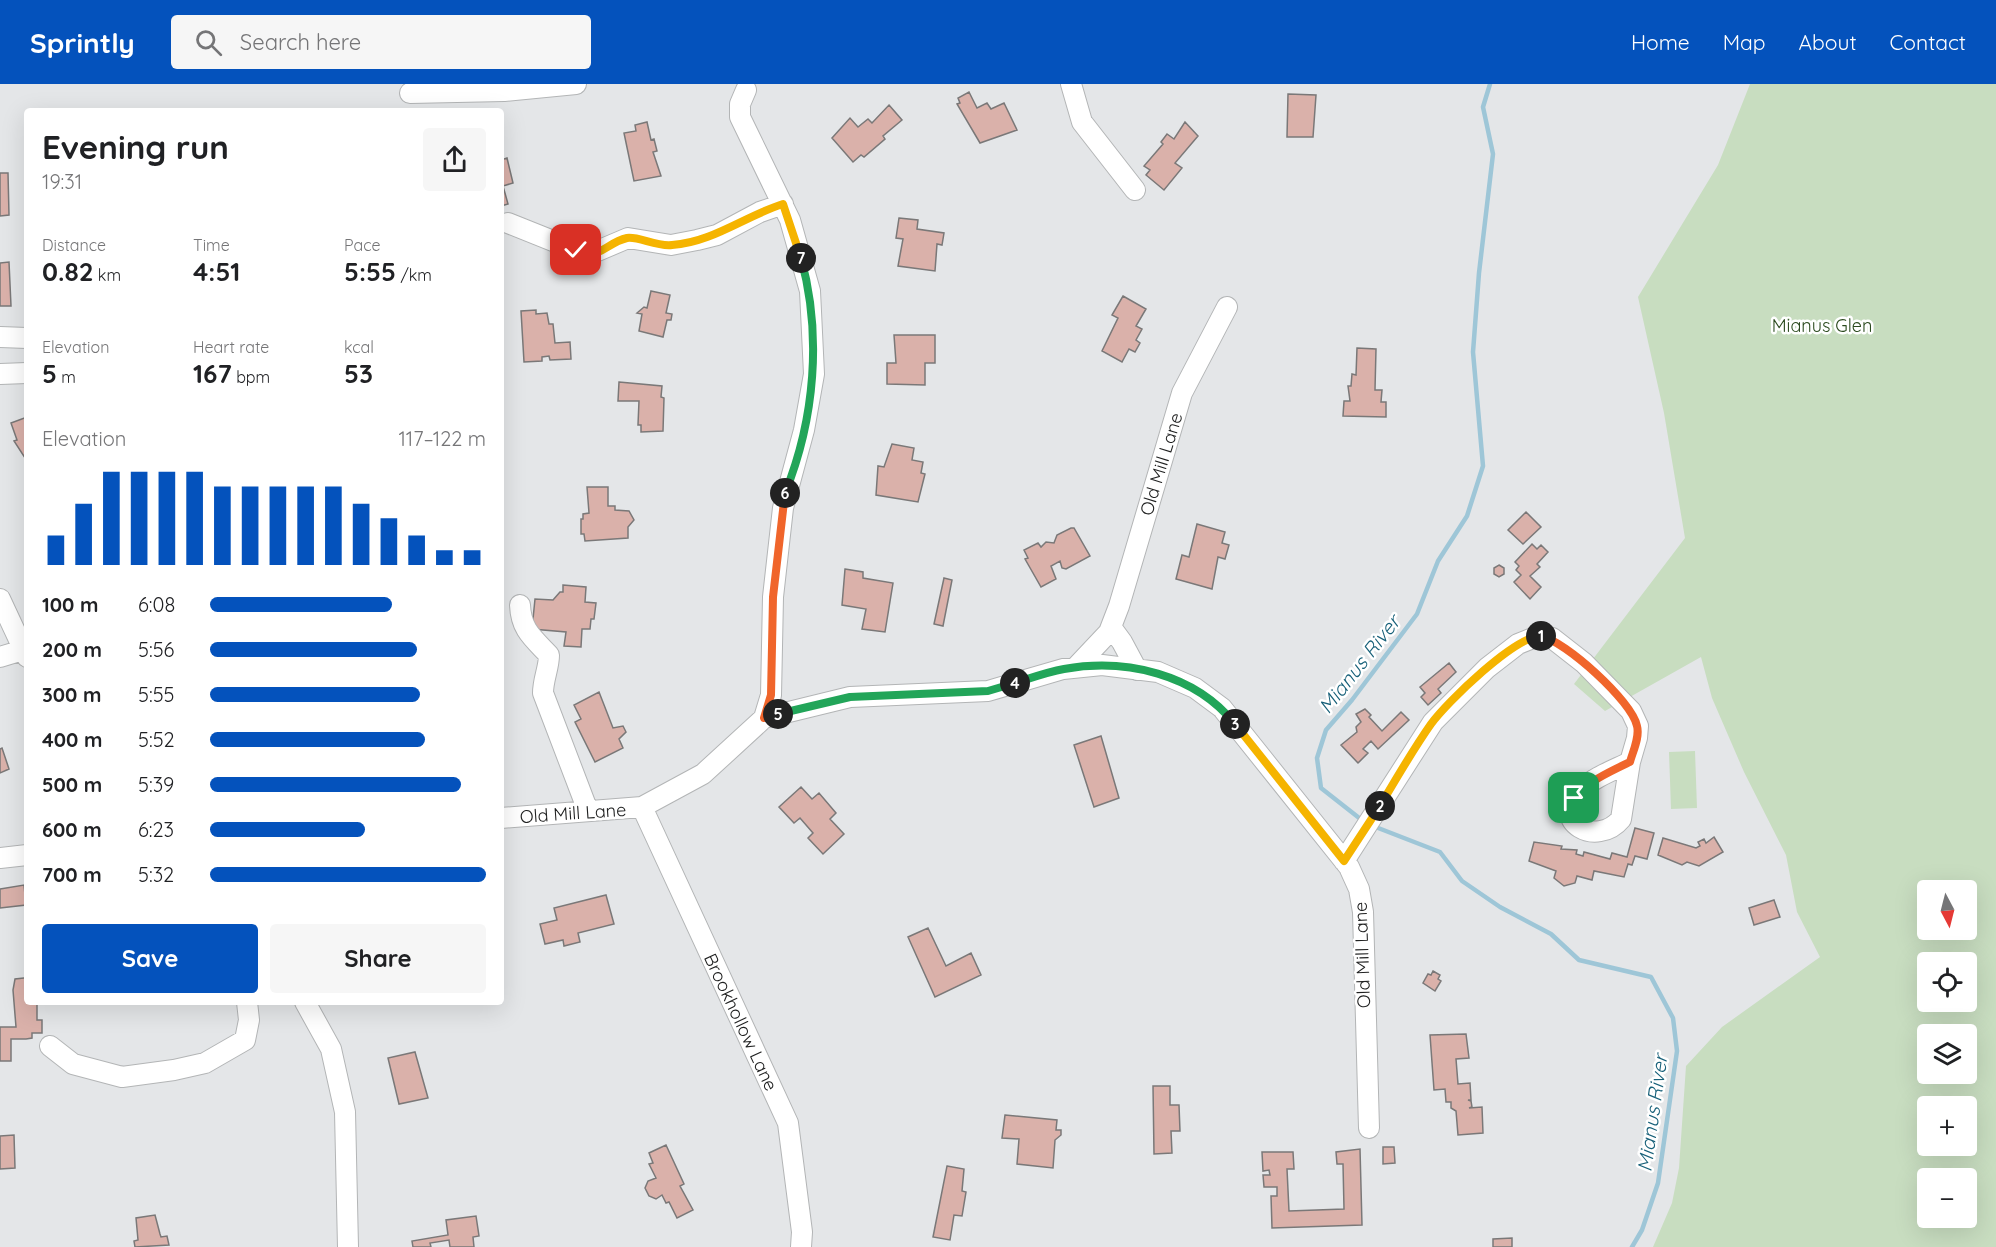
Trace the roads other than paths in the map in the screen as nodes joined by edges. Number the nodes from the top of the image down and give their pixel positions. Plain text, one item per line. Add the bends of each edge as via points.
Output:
1 (576, 84) edge
2 (1071, 84) edge
3 (745, 85) edge
4 (410, 93) dead end
5 (1135, 190) dead end
6 (783, 204) junction
7 (508, 223) dead end
8 (1227, 307) dead end
9 (0, 337) edge
10 (24, 338) edge
11 (24, 373) edge
12 (0, 374) edge
13 (0, 599) edge
14 (520, 605) dead end
15 (1111, 627) junction
16 (24, 651) edge
17 (24, 653) edge
18 (0, 657) edge
19 (1076, 668) junction
20 (1137, 670) junction
21 (764, 718) junction
22 (1630, 762) dead end
23 (642, 807) junction
24 (588, 812) junction
25 (504, 818) edge
26 (24, 855) edge
27 (0, 858) edge
28 (1344, 861) junction
29 (248, 1005) edge
30 (307, 1005) edge
31 (50, 1046) dead end
32 (1369, 1128) dead end
33 (348, 1247) edge
34 (801, 1247) edge

1 - 4 street via 504,91
2 - 5 street via 1082,122
3 - 6 street via 740,117
6 - 7 street via 717,235 671,245 628,238 588,255
6 - 21 street via 810,291 814,374 804,430 784,500 773,597 771,695
8 - 15 street, Old Mill Lane via 1182,393
9 - 10 street
11 - 12 street
13 - 16 street
14 - 24 street via 524,627 549,654 543,693
15 - 19 street, Old Mill Lane
15 - 20 street
17 - 18 street
19 - 20 street, Old Mill Lane via 1102,665
19 - 21 street, Old Mill Lane via 988,691 850,697
20 - 28 street, Old Mill Lane via 1158,672 1195,688 1222,708
21 - 23 street, Old Mill Lane via 703,774
22 - 28 street via 1638,726 1631,711 1584,663 1552,638 1538,636 1518,644 1487,668 1433,722
23 - 24 street, Old Mill Lane
23 - 34 street, Brookhollow Lane via 788,1123
24 - 25 street, Old Mill Lane
26 - 27 street
28 - 32 street, Old Mill Lane via 1359,889 1363,912
29 - 31 street via 245,1040 205,1063 174,1070 122,1077 73,1064
30 - 33 street via 331,1049 345,1112

